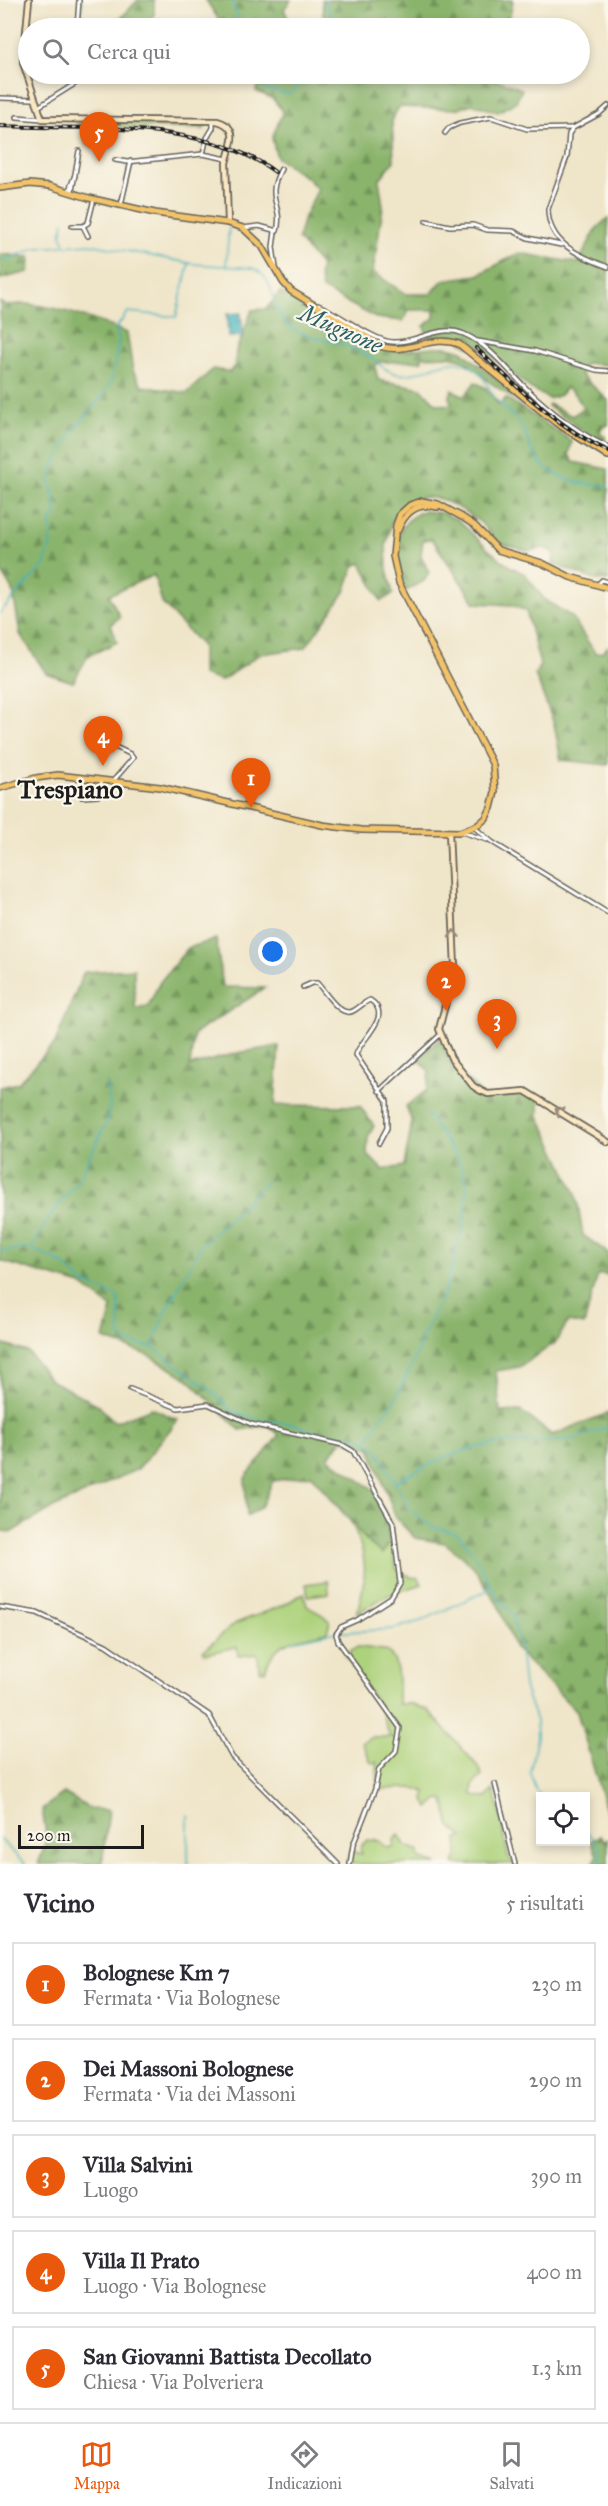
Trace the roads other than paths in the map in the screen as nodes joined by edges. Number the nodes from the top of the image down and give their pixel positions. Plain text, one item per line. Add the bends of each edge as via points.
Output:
1 (29, 0) edge
2 (79, 0) edge
3 (27, 18) edge
4 (78, 18) edge
5 (29, 84) edge
6 (73, 85) edge
7 (0, 98) edge
8 (34, 99) junction
9 (608, 106) edge
10 (37, 108) junction
11 (17, 117) dead end
12 (42, 119) junction
13 (213, 121) junction
14 (573, 128) junction
15 (445, 133) dead end
16 (79, 151) dead end
17 (203, 154) junction
18 (227, 159) junction
19 (115, 160) dead end
20 (131, 161) junction
21 (281, 169) dead end
22 (0, 188) edge
23 (71, 190) junction
24 (94, 199) junction
25 (121, 205) junction
26 (426, 221) dead end
27 (228, 223) junction
28 (72, 226) dead end
29 (83, 226) junction
30 (243, 228) junction
31 (275, 232) junction
32 (88, 236) dead end
33 (563, 246) junction
34 (608, 267) edge
35 (276, 270) junction
36 (315, 307) junction
37 (476, 341) junction
38 (608, 371) edge
39 (608, 447) edge
40 (608, 456) edge
41 (608, 587) edge
42 (109, 744) dead end
43 (102, 781) junction
44 (113, 782) junction
45 (0, 788) edge
46 (82, 797) dead end
47 (475, 829) junction
48 (449, 832) junction
49 (459, 832) junction
50 (473, 835) junction
51 (492, 842) junction
52 (608, 913) edge
53 (303, 987) dead end
54 (440, 1035) junction
55 (379, 1091) junction
56 (608, 1142) edge
57 (379, 1143) dead end
58 (130, 1389) dead end
59 (0, 1607) edge
60 (495, 1785) dead end
61 (338, 1864) edge
62 (350, 1864) edge
63 (515, 1864) edge

1 - 3 street
2 - 4 street
5 - 8 street
6 - 10 street
7 - 8 street
8 - 10 street
9 - 14 street
10 - 12 street
11 - 12 street
12 - 13 street
13 - 17 street
13 - 18 street via 230,128 233,138
14 - 15 street via 527,129 491,117 460,123
14 - 33 street via 568,137 567,158 548,209
16 - 23 street
17 - 18 street
17 - 20 street
18 - 27 street
19 - 20 street
20 - 25 street
21 - 31 street via 273,192 280,216
22 - 23 main road via 37,184
23 - 24 main road
24 - 25 main road
24 - 29 street via 88,223
25 - 27 main road via 174,217
26 - 33 street via 513,231
27 - 30 main road
28 - 29 street
29 - 32 street
30 - 31 street via 259,226
30 - 35 main road via 262,246
31 - 35 street
33 - 34 street
35 - 36 main road via 288,289
36 - 37 street via 329,309 391,342 449,331
36 - 40 main road via 388,348 439,340 459,344 555,423
37 - 38 street via 535,351
37 - 39 street via 548,407
41 - 47 main road via 498,550 474,525 455,514 430,506 417,507 402,520 393,544 399,583 493,765 494,801
42 - 44 street via 133,758
43 - 44 main road
43 - 45 main road via 49,775
43 - 46 street via 98,796
44 - 48 main road via 164,788 322,825
47 - 49 main road
47 - 50 street
47 - 51 street
48 - 49 main road
54 -> 48 street via 440,1019 455,967
49 - 50 street
50 - 51 street
51 - 52 street
53 - 55 street via 317,983 346,1012 370,1000 375,1004 376,1024 356,1055
54 - 55 street
56 -> 54 street via 525,1091 488,1094 473,1086 451,1058
55 - 57 street via 387,1101 387,1128
58 - 62 street via 178,1408 208,1404 250,1424 342,1445 353,1451 393,1523 400,1583 391,1598 337,1632 338,1641 400,1728 396,1751 379,1768
59 - 61 street via 37,1613 106,1645 209,1715 232,1758
60 - 63 street

